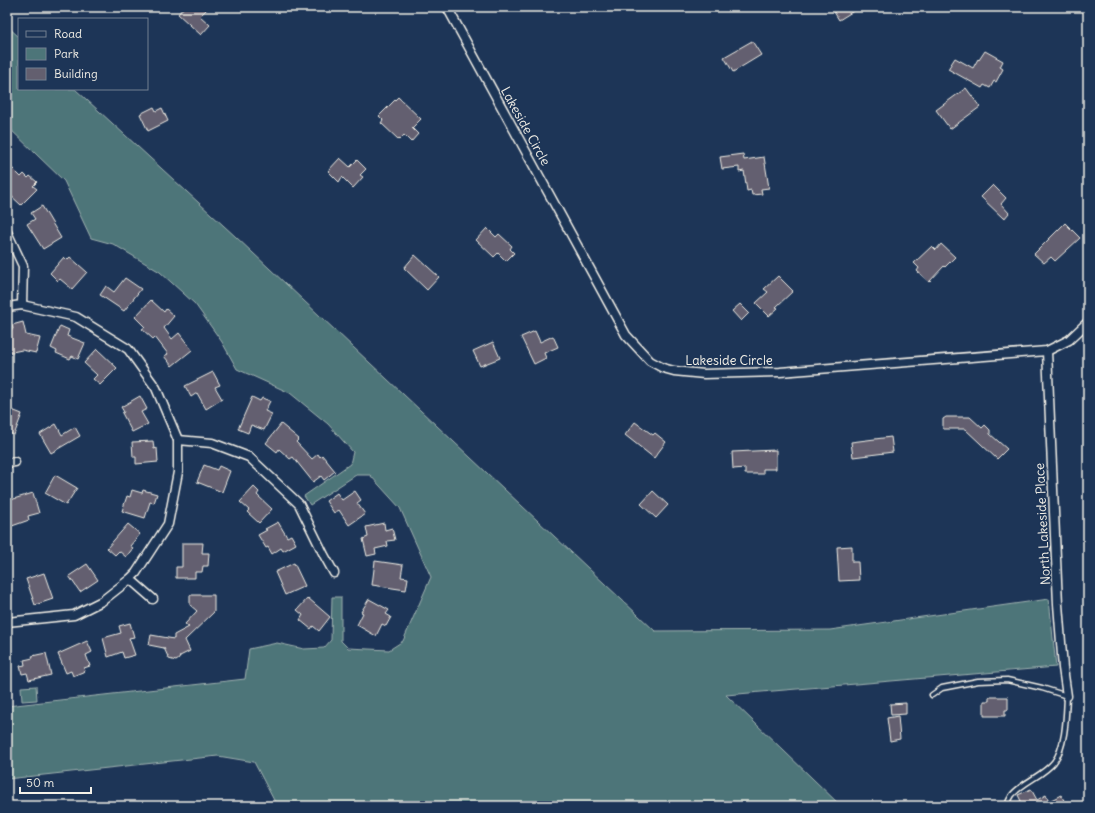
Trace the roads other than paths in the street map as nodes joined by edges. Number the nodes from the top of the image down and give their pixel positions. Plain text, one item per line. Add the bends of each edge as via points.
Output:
1 (447, 7) edge
2 (7, 232) edge
3 (22, 305) junction
4 (7, 307) edge
5 (1088, 322) edge
6 (1046, 351) junction
7 (178, 440) junction
8 (334, 573) dead end
9 (130, 579) junction
10 (153, 600) dead end
11 (7, 622) edge
12 (932, 695) dead end
13 (1067, 696) junction
14 (1007, 806) edge

1 - 6 street, Lakeside Circle via 626,335 650,361 674,372 711,374 780,372
2 - 3 street via 23,266
3 - 4 street
3 - 7 street via 76,317 128,349 156,388
5 - 6 street, Lakeside Circle via 1069,340
6 - 13 street, North Lakeside Place via 1058,604
7 - 8 street via 212,443 249,457 299,504
7 - 9 street via 178,472 168,524
9 - 10 street
9 - 11 street via 102,601 74,615
12 - 13 lane via 942,688 978,681 1007,680
13 - 14 lane via 1059,754 1042,773 1012,796

